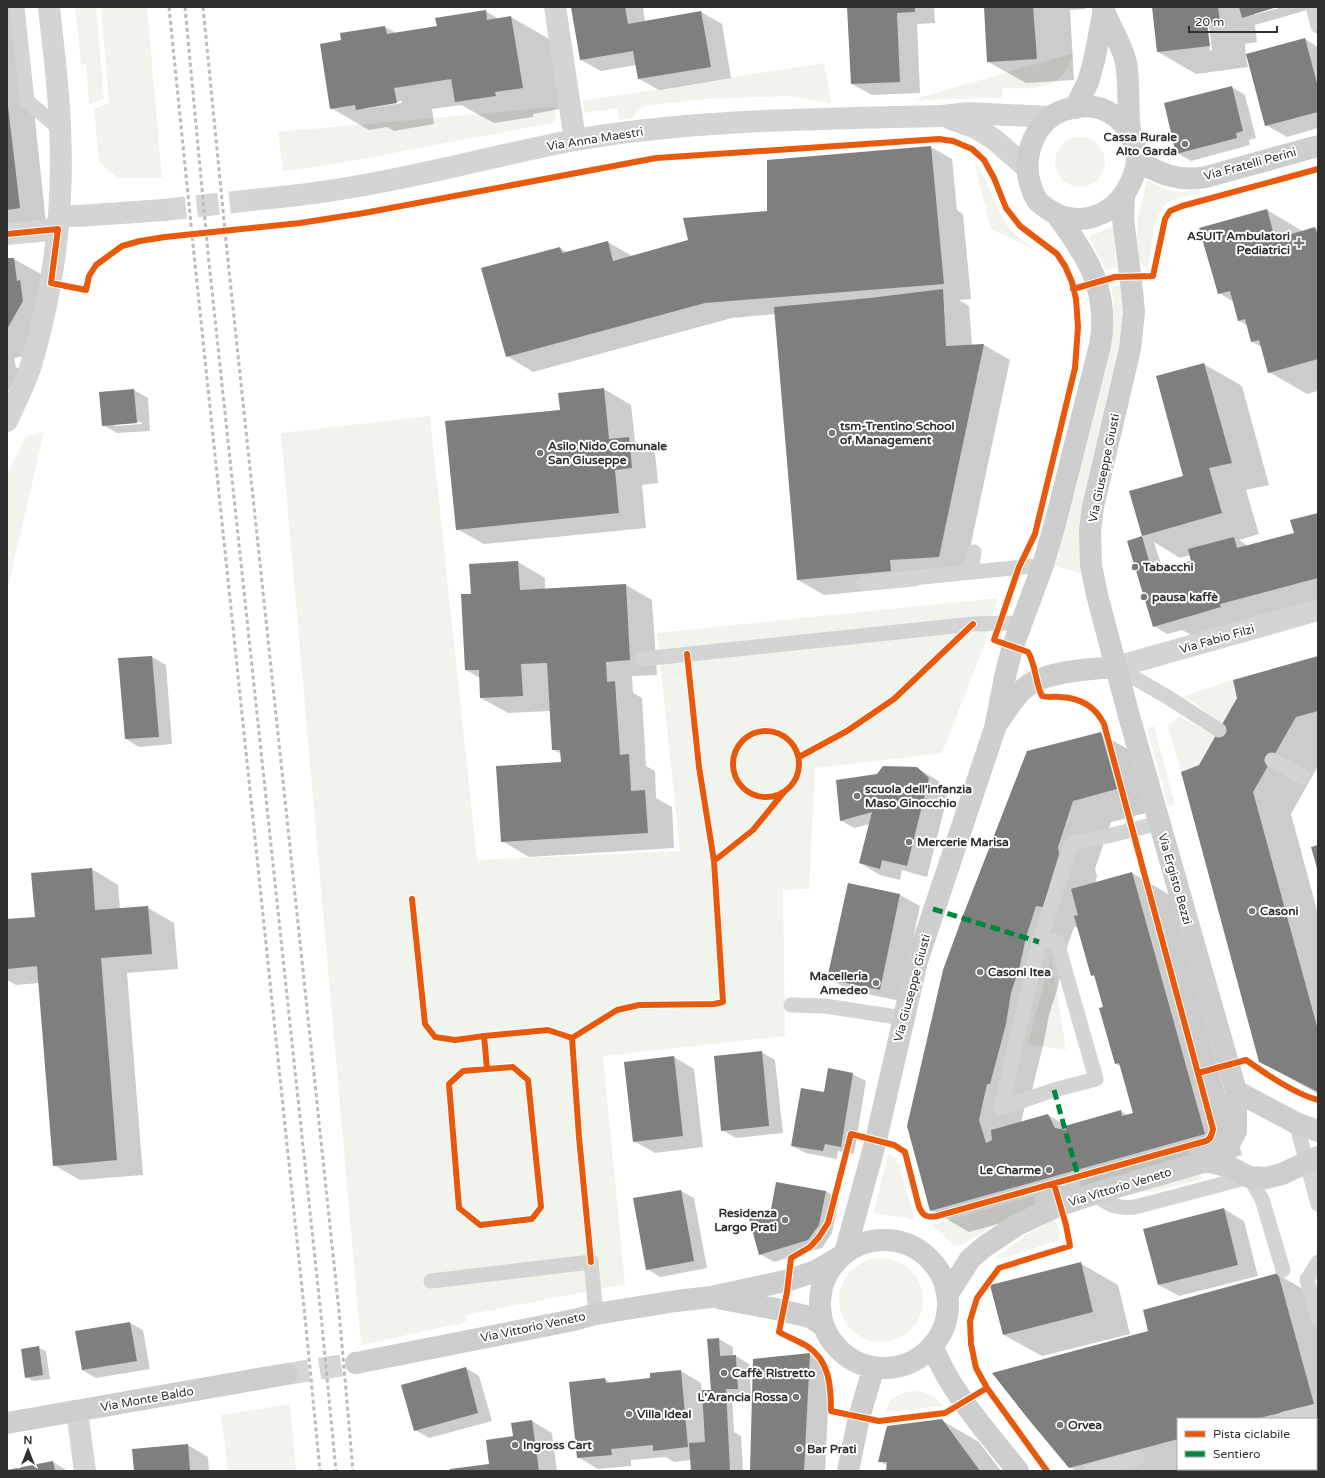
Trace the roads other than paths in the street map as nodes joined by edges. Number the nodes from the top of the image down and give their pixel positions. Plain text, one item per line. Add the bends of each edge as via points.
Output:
1 (17, 7) edge
2 (49, 7) edge
3 (555, 7) edge
4 (1313, 7) edge
5 (1104, 8) edge
6 (1318, 26) edge
7 (1075, 108) junction
8 (942, 116) junction
9 (1051, 117) junction
10 (60, 129) junction
11 (1130, 131) junction
12 (575, 140) junction
13 (1318, 146) edge
14 (1137, 161) junction
15 (1027, 168) junction
16 (1124, 195) junction
17 (252, 200) tunnel mouth
18 (164, 210) tunnel mouth
19 (1056, 214) junction
20 (59, 223) junction
21 (7, 234) edge
22 (7, 421) edge
23 (974, 552) dead end
24 (1043, 565) junction
25 (971, 572) junction
26 (863, 583) dead end
27 (1318, 610) edge
28 (1022, 623) junction
29 (643, 659) dead end
30 (1116, 667) junction
31 (995, 728) junction
32 (1219, 730) dead end
33 (1272, 760) dead end
34 (1303, 777) dead end
35 (1160, 823) junction
36 (1039, 942) junction
37 (791, 1005) dead end
38 (903, 1018) junction
39 (1236, 1091) junction
40 (1296, 1123) junction
41 (1318, 1131) edge
42 (1312, 1159) edge
43 (1207, 1161) junction
44 (1249, 1177) junction
45 (1093, 1194) junction
46 (1318, 1204) edge
47 (844, 1254) junction
48 (1318, 1262) edge
49 (1283, 1270) dead end
50 (431, 1282) dead end
51 (948, 1294) junction
52 (711, 1297) junction
53 (596, 1314) junction
54 (1318, 1319) edge
55 (824, 1326) junction
56 (933, 1348) junction
57 (356, 1363) tunnel mouth
58 (874, 1367) junction
59 (288, 1374) tunnel mouth
60 (77, 1411) junction
61 (1318, 1411) edge
62 (1288, 1418) edge
63 (7, 1423) edge
64 (1137, 1458) dead end
65 (85, 1471) edge
66 (848, 1471) edge
67 (1018, 1471) edge
68 (1091, 1471) edge

1 - 10 lane via 27,101
2 - 10 street
3 - 12 street
4 - 6 lane
5 - 7 street, Via Giuseppe Giusti via 1088,82
5 - 11 street, Via Giuseppe Giusti via 1126,62
7 - 9 street, Via Giuseppe Giusti
7 - 11 street, Via Giuseppe Giusti via 1101,108 1113,114
8 - 9 street, Via Anna Maestri via 968,114
8 - 12 street, Via Anna Maestri via 772,120 650,130
8 - 15 street, Via Anna Maestri via 976,128 995,140
9 - 15 street, Via Giuseppe Giusti via 1043,124 1033,142
10 - 20 street
11 - 14 street, Via Giuseppe Giusti via 1137,152
12 - 17 street, Via Anna Maestri via 354,187
13 - 14 street, Via Fratelli Perini via 1192,180 1173,178
14 - 16 street, Via Giuseppe Giusti via 1133,178
15 - 19 street, Via Giuseppe Giusti via 1036,200
16 - 19 street, Via Giuseppe Giusti via 1113,207 1092,218 1068,218
16 - 30 street, Via Giuseppe Giusti via 1123,219 1134,312 1130,349 1090,530 1091,565
18 - 20 street via 79,216
19 - 24 street, Via Giuseppe Giusti via 1078,243 1093,272 1101,298 1103,322 1098,352
20 - 21 street
20 - 22 street via 42,325 30,367
23 - 25 lane
24 - 25 lane
24 - 28 street, Via Giuseppe Giusti
25 - 26 lane
27 - 30 street, Via Fabio Filzi
28 - 29 lane via 973,624
28 - 31 street, Via Giuseppe Giusti via 1006,672
30 - 31 street, Via Giuseppe Giusti via 1036,680 1014,699
30 - 32 lane
30 - 35 street, Via Ergisto Bezzi
31 - 38 street, Via Giuseppe Giusti via 917,961
33 - 34 lane
35 - 36 lane via 1072,843
35 - 39 street, Via Ergisto Bezzi
36 - 36 lane via 1037,949 1001,1108 1096,1079 1057,942
37 - 38 lane via 825,1006
38 - 47 street, Via Giuseppe Giusti via 876,1140
39 - 40 street
39 - 43 street, Via Ergisto Bezzi via 1236,1131 1224,1151
40 - 41 street
40 - 42 lane
42 - 44 street via 1282,1174 1266,1178
42 - 46 lane
43 - 44 street via 1230,1167
43 - 45 street, Via Vittorio Veneto
44 - 45 lane via 1135,1207 1112,1206
44 - 49 lane via 1262,1199
45 - 51 street, Via Vittorio Veneto via 1060,1205 1017,1225 984,1247 970,1259
47 - 51 street via 872,1241 890,1240 907,1243 934,1263
47 - 52 street, Via Vittorio Veneto via 816,1271 789,1280
47 - 55 street via 832,1267 820,1296
48 - 54 lane via 1307,1280
50 - 53 lane via 591,1262
51 - 56 street via 948,1312 943,1330
52 - 53 street, Via Vittorio Veneto via 676,1300
52 - 55 street, Via Vittorio Veneto via 810,1317
53 - 57 street, Via Vittorio Veneto
55 - 58 street via 831,1340 843,1352 857,1362
56 - 58 street via 922,1358 898,1366
56 - 67 street via 963,1402
58 - 66 street via 859,1417
59 - 60 street, Via Monte Baldo
60 - 63 street, Via Monte Baldo
60 - 65 street
61 - 62 lane
64 - 68 lane

